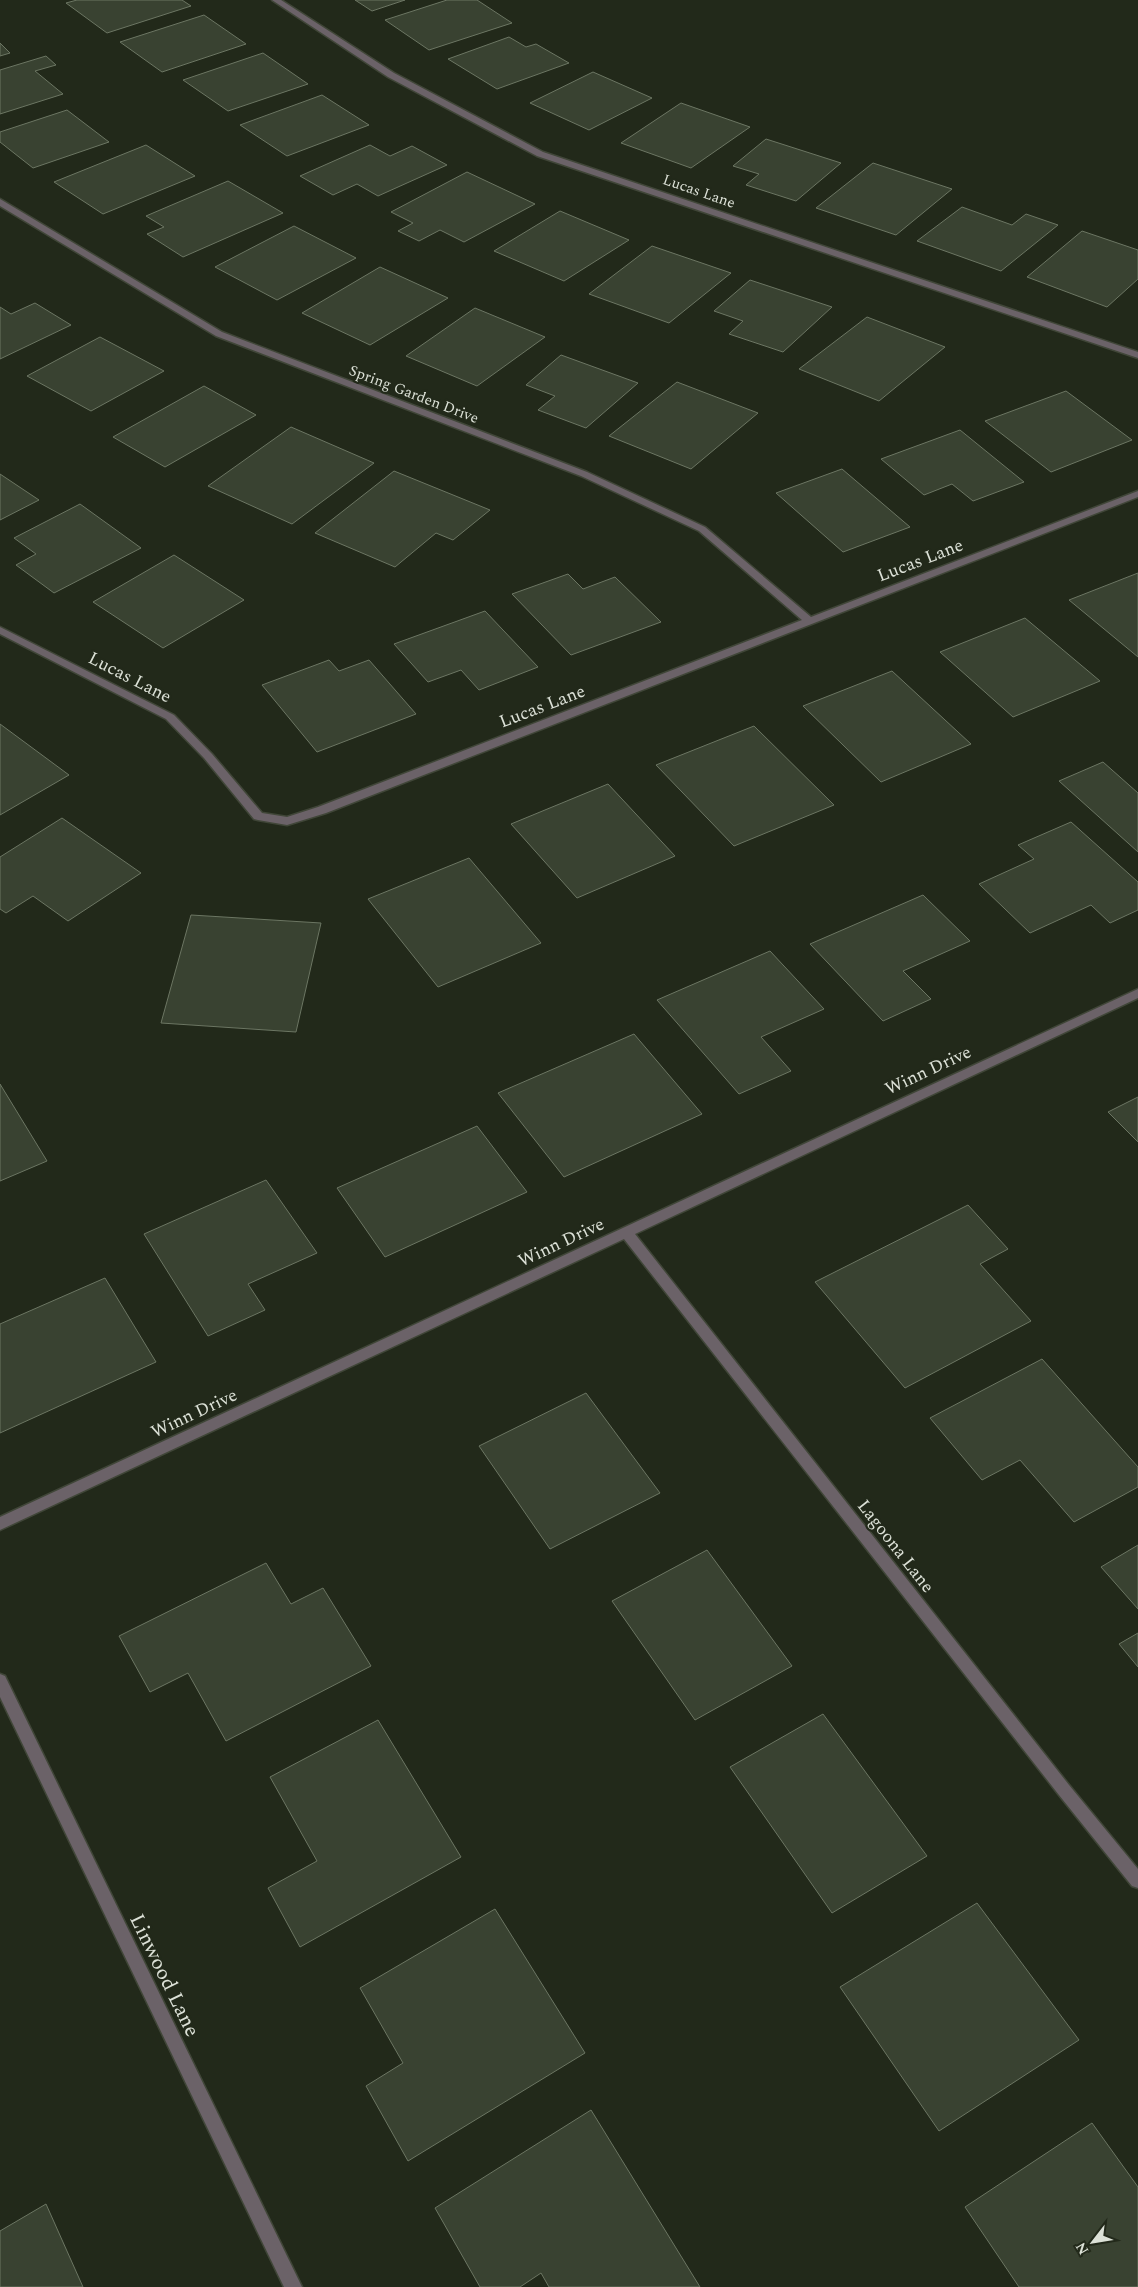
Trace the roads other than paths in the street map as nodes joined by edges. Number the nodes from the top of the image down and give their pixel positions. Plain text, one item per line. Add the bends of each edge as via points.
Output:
1 (276, 0) edge
2 (0, 202) edge
3 (1138, 355) edge
4 (1138, 494) edge
5 (809, 622) junction
6 (0, 630) edge
7 (1138, 993) edge
8 (626, 1232) junction
9 (0, 1524) edge
10 (0, 1681) edge
11 (1138, 1882) edge
12 (293, 2287) edge

1 - 3 street, Lucas Lane via 391,75 540,154
2 - 5 street, Spring Garden Drive via 219,334 584,474 702,529
4 - 5 street, Lucas Lane
5 - 6 street, Lucas Lane via 287,821 258,816 170,717
7 - 8 street, Winn Drive
8 - 9 street, Winn Drive
8 - 11 street, Lagoona Lane
10 - 12 street, Linwood Lane

